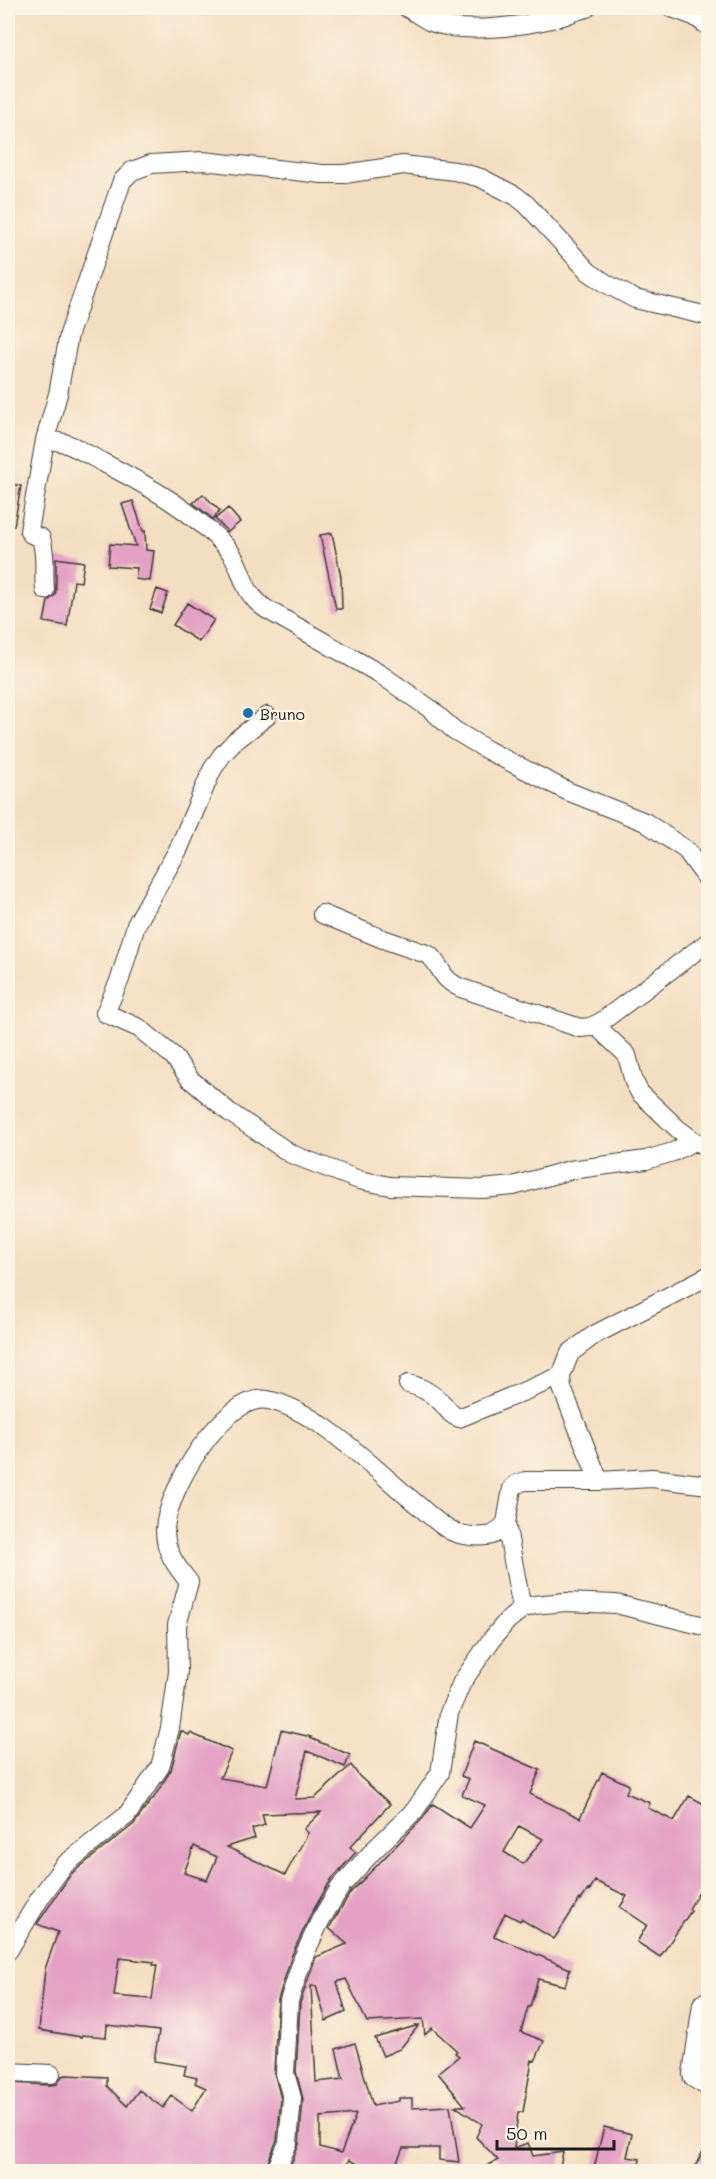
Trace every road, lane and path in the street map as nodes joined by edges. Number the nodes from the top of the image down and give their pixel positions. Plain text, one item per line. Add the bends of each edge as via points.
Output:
1 (407, 8) edge
2 (587, 8) edge
3 (672, 8) edge
4 (708, 26) edge
5 (708, 316) edge
6 (45, 440) junction
7 (45, 590) dead end
8 (267, 716) dead end
9 (708, 880) edge
10 (322, 914) dead end
11 (708, 942) edge
12 (595, 1026) junction
13 (701, 1144) edge
14 (708, 1276) edge
15 (561, 1376) junction
16 (408, 1384) dead end
17 (599, 1481) junction
18 (708, 1485) edge
19 (506, 1523) junction
20 (522, 1609) junction
21 (708, 1627) edge
22 (8, 1951) edge
23 (708, 2000) edge
24 (8, 2072) edge
25 (51, 2074) dead end
26 (708, 2088) edge
27 (275, 2172) edge

1 - 2 street via 430,21 467,27 522,24
3 - 4 street
5 - 6 street via 635,299 607,284 589,272 521,200 470,174 403,165 344,174 203,161 151,164 132,171 122,181 69,334
6 - 7 street via 29,531 41,538 46,552
6 - 9 street via 65,443 130,476 189,515 228,549 245,588 266,609 380,674 454,730 489,751 567,791 645,822 686,850
8 - 13 street via 235,741 212,770 179,848 136,925 105,1013 139,1028 229,1112 291,1154 359,1180 390,1186 482,1190 570,1170 646,1160
10 - 12 street via 429,955 448,982 461,988 580,1028
11 - 12 street
12 - 13 street via 627,1055 640,1093 678,1129
14 - 15 street via 594,1335 570,1353
15 - 16 street via 459,1418 418,1386
15 - 17 street via 562,1388
17 - 18 street via 652,1478
17 - 19 street via 517,1484 512,1488
19 - 20 street
19 - 22 street via 485,1536 452,1532 352,1448 312,1420 267,1400 240,1405 196,1452 169,1509 165,1530 171,1559 189,1582 177,1625 178,1672 160,1767 128,1815 63,1866
20 - 21 street via 566,1602 616,1604
20 - 27 street via 492,1639 462,1682 449,1713 440,1773 415,1810 341,1887 307,1949 289,2001 285,2073 292,2098 288,2143
23 - 26 street via 701,2010 692,2074
24 - 25 street

